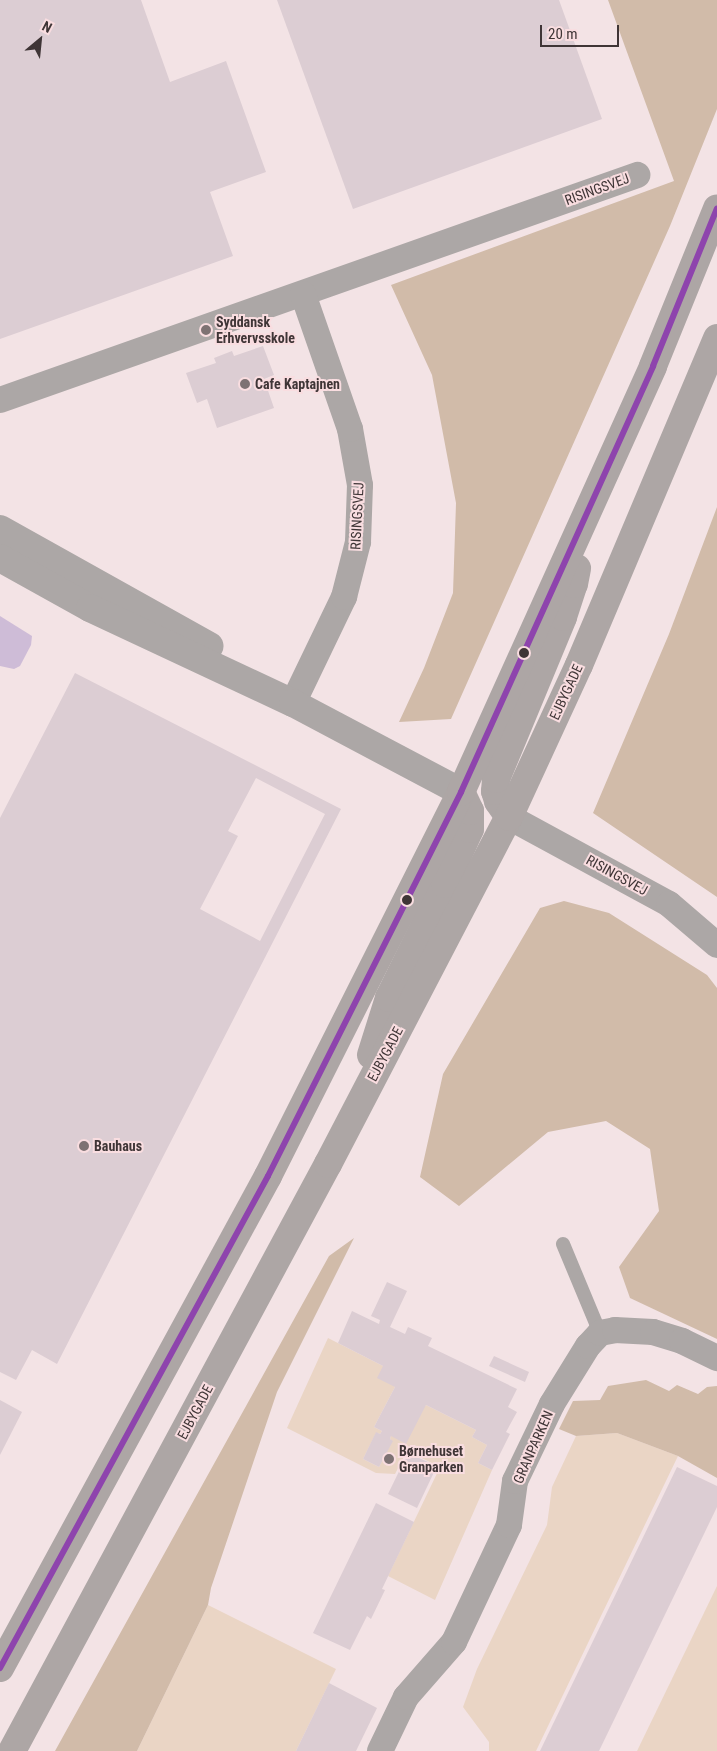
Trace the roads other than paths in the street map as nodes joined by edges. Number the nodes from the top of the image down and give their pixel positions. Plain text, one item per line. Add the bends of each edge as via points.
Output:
1 (637, 175) dead end
2 (717, 208) edge
3 (303, 294) junction
4 (717, 338) edge
5 (0, 400) edge
6 (582, 524) junction
7 (0, 529) edge
8 (0, 558) edge
9 (293, 703) junction
10 (461, 792) junction
11 (509, 817) junction
12 (717, 945) edge
13 (348, 1125) junction
14 (563, 1244) dead end
15 (600, 1333) junction
16 (717, 1358) edge
17 (0, 1668) edge
18 (12, 1751) edge
19 (380, 1751) edge

1 - 3 street, RISINGSVEJ
2 - 6 main road via 653,366
3 - 5 street, RISINGSVEJ
3 - 9 street, RISINGSVEJ via 350,429 360,485 358,542 344,597
4 - 11 main road, EJBYGADE via 579,666
6 - 10 main road
6 - 11 main road via 574,584 496,779 498,801
7 - 9 street via 200,640
8 - 9 street via 90,608
9 - 10 street
10 - 11 main road
10 - 13 main road via 470,811 470,829 389,998
10 - 17 main road via 268,1176
11 - 12 street, RISINGSVEJ via 669,904
11 - 13 main road, EJBYGADE
13 - 18 main road, EJBYGADE
14 - 15 lane
15 - 16 street via 615,1330 653,1332 682,1341
15 - 19 street, GRANPARKEN via 588,1346 552,1404 515,1481 509,1525 454,1642 406,1697

